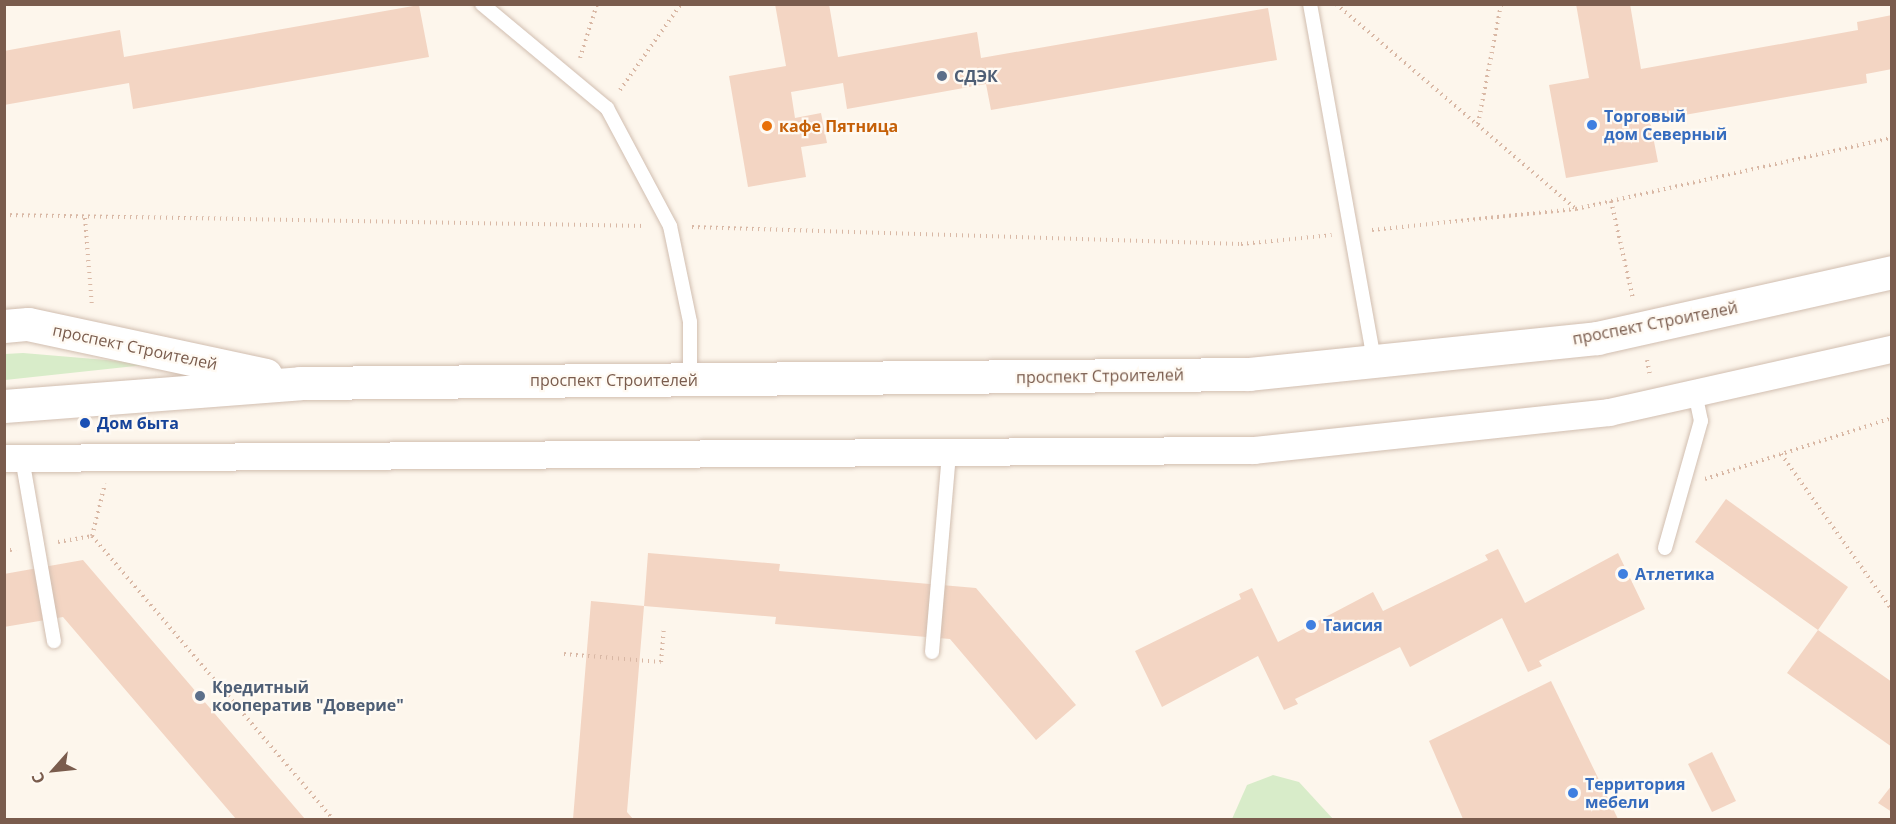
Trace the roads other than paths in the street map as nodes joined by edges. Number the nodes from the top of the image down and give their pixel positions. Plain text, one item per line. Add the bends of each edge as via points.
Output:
1 (482, 4) edge
2 (1310, 4) edge
3 (1892, 272) edge
4 (4, 326) edge
5 (1892, 349) edge
6 (1374, 361) junction
7 (690, 380) junction
8 (300, 383) junction
9 (1695, 393) junction
10 (4, 406) edge
11 (949, 452) junction
12 (13, 458) edge
13 (1665, 548) dead end
14 (54, 641) dead end
15 (932, 652) dead end

1 - 7 lane via 607,108 670,226 690,322
2 - 6 lane
3 - 6 street, проспект Строителей via 1597,338
4 - 8 street, проспект Строителей via 28,324
5 - 9 street
6 - 7 street, проспект Строителей via 1249,374
7 - 8 street, проспект Строителей
8 - 10 street, проспект Строителей
9 - 11 street via 1609,412 1254,450
9 - 13 lane via 1701,422
11 - 12 street
11 - 15 lane
12 - 14 lane via 38,545

